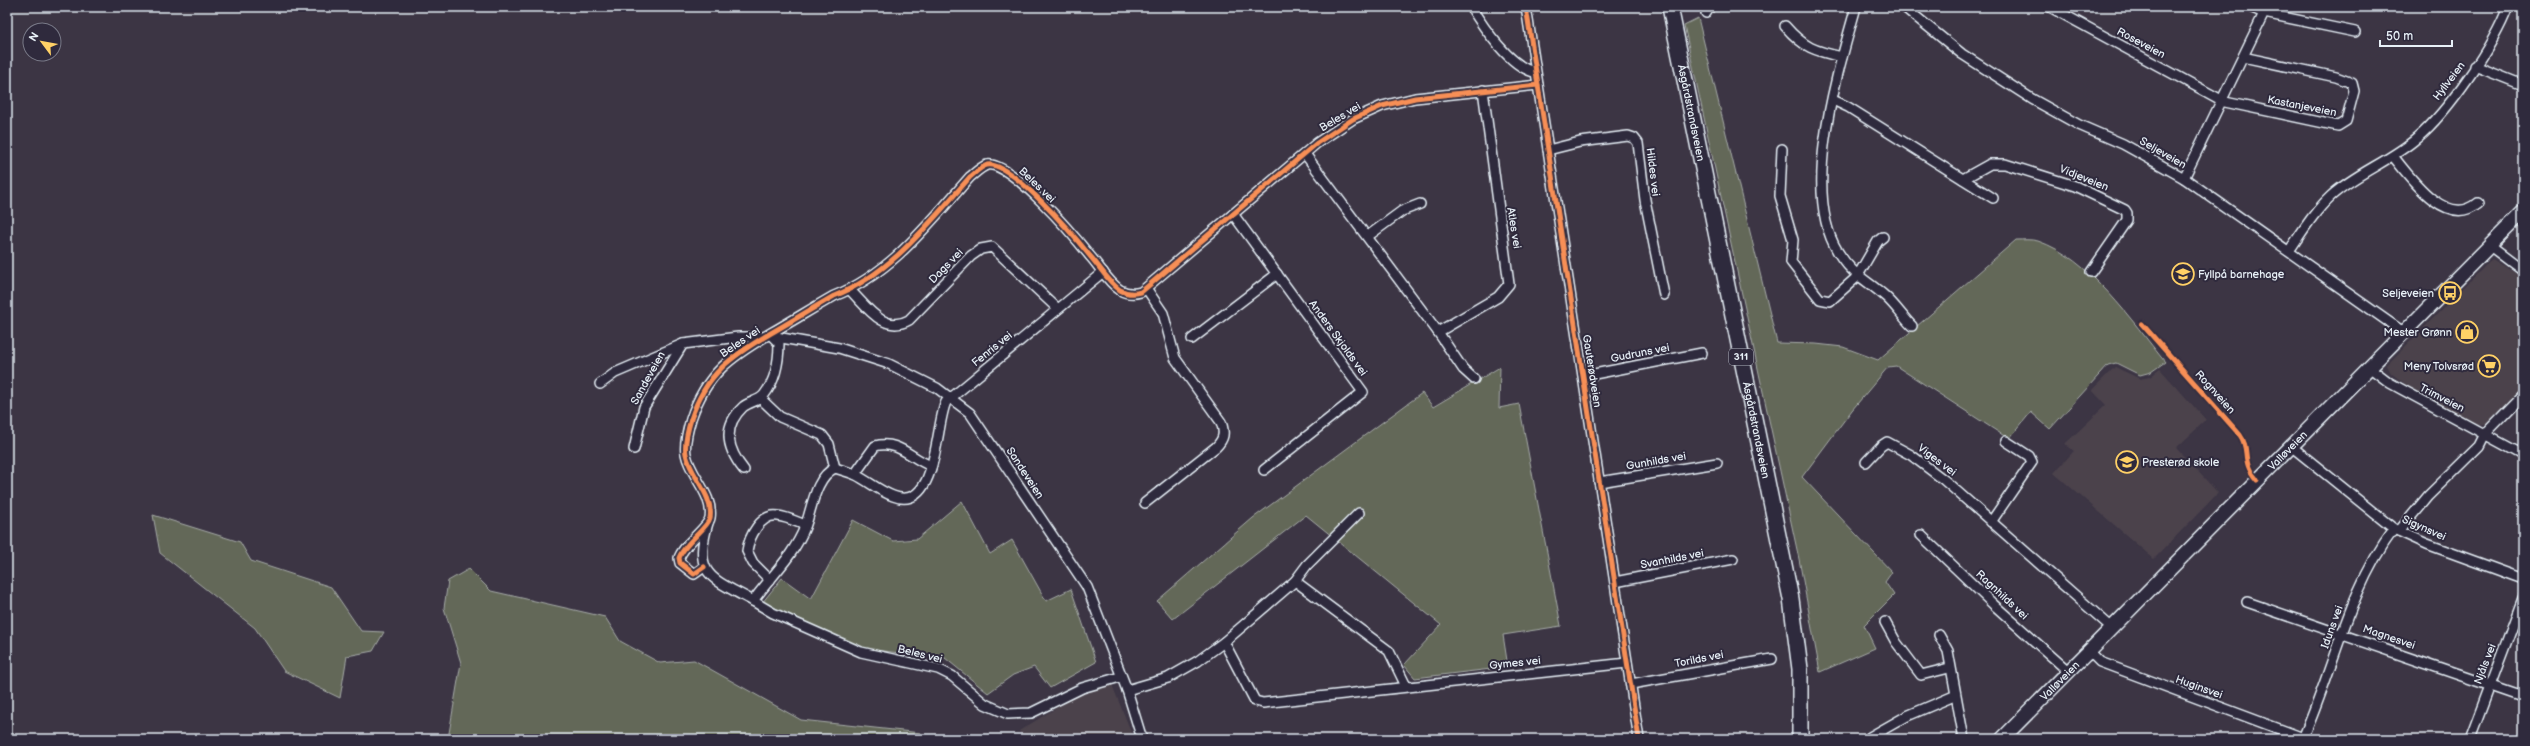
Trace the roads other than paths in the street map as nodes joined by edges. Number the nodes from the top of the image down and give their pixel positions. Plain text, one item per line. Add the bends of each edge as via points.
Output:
1 (1471, 7) edge
2 (1526, 7) edge
3 (1670, 7) edge
4 (1856, 7) edge
5 (1904, 7) edge
6 (2050, 7) edge
7 (2250, 7) edge
8 (2508, 7) edge
9 (2265, 10) edge
10 (1785, 26) dead end
11 (2355, 32) dead end
12 (1842, 57) junction
13 (2243, 57) junction
14 (2475, 66) junction
15 (1535, 72) junction
16 (1538, 85) junction
17 (2523, 85) edge
18 (1483, 90) junction
19 (1833, 100) junction
20 (2222, 100) junction
21 (1782, 149) dead end
22 (1548, 150) junction
23 (1305, 154) junction
24 (2393, 156) junction
25 (2184, 178) junction
26 (1963, 179) junction
27 (1993, 198) dead end
28 (2478, 203) dead end
29 (1420, 204) dead end
30 (2523, 212) edge
31 (1233, 214) junction
32 (1368, 236) junction
33 (1883, 237) dead end
34 (2490, 246) junction
35 (2289, 251) junction
36 (2523, 271) edge
37 (1103, 272) junction
38 (2091, 272) dead end
39 (1276, 274) junction
40 (1857, 277) junction
41 (1146, 288) junction
42 (850, 290) junction
43 (1664, 295) dead end
44 (1058, 309) junction
45 (1912, 326) dead end
46 (1438, 332) junction
47 (2403, 332) junction
48 (769, 336) junction
49 (1192, 340) dead end
50 (683, 344) junction
51 (1702, 353) dead end
52 (2369, 367) junction
53 (1584, 376) junction
54 (1474, 379) dead end
55 (600, 384) dead end
56 (2523, 395) edge
57 (951, 398) junction
58 (760, 399) junction
59 (2485, 434) junction
60 (2006, 440) dead end
61 (2290, 446) junction
62 (634, 449) dead end
63 (2523, 455) edge
64 (1866, 462) dead end
65 (1717, 463) dead end
66 (931, 466) junction
67 (835, 468) junction
68 (744, 470) dead end
69 (1264, 470) dead end
70 (855, 474) junction
71 (1599, 482) junction
72 (1145, 503) dead end
73 (1359, 513) dead end
74 (708, 522) junction
75 (1991, 522) junction
76 (806, 525) junction
77 (2396, 530) junction
78 (1921, 535) dead end
79 (1733, 559) dead end
80 (704, 567) junction
81 (2523, 579) edge
82 (770, 580) junction
83 (1295, 581) junction
84 (1615, 582) junction
85 (2523, 598) edge
86 (755, 599) junction
87 (2247, 602) dead end
88 (1885, 622) dead end
89 (2111, 627) junction
90 (2342, 634) junction
91 (1939, 635) dead end
92 (1224, 642) junction
93 (2088, 650) junction
94 (1772, 659) dead end
95 (1627, 663) junction
96 (1949, 668) junction
97 (2068, 671) junction
98 (1120, 677) junction
99 (1631, 684) junction
100 (1406, 686) junction
101 (2490, 686) junction
102 (1127, 690) junction
103 (1954, 696) junction
104 (2523, 697) edge
105 (1870, 737) dead end
106 (2304, 738) edge
107 (1142, 739) edge
108 (1639, 739) edge
109 (1800, 739) edge
110 (1964, 739) edge
111 (2002, 739) edge
112 (2470, 739) edge

1 - 15 street via 1499,45 1517,64
2 - 15 street, Gauterødveien
3 - 109 main road, Åsgårdstrandsveien / 311 via 1791,599 1800,669
4 - 12 street
5 - 25 street, Seljeveien via 1962,54 2032,99 2079,125 2141,153
6 - 20 street, Roseveien
7 - 9 street
8 - 14 street, Hyllveien via 2486,51
9 - 11 street
9 - 13 street
10 - 12 street via 1796,39 1810,48
12 - 19 street
13 - 20 street
13 - 20 street, Kastanjeveien via 2336,77 2352,83 2354,91 2346,121 2338,126 2235,105
14 - 17 street
14 - 24 street, Hyllveien via 2431,124
15 - 16 street, Gauterødveien
16 - 18 street, Beles vei
16 - 22 street, Gauterødveien
18 - 23 street, Beles vei via 1415,98 1382,106 1332,131
18 - 46 street, Atles vei via 1509,284 1498,296
19 - 26 street
19 - 40 street via 1822,162 1823,207 1833,243
20 - 25 street
21 - 40 street via 1780,196 1793,240 1791,262 1807,285 1823,301 1830,301
22 - 43 street, Hildes vei via 1580,142 1628,136 1634,138 1638,143 1645,200
22 - 53 street, Gauterødveien
23 - 31 street, Beles vei
23 - 32 street
24 - 28 street via 2444,208 2457,212
24 - 35 street, Hyllveien via 2332,195 2312,217
25 - 35 street, Seljeveien
26 - 27 street
26 - 38 street, Vidjeveien via 1990,164 2005,164 2075,186 2125,210 2128,213 2127,220
29 - 32 street via 1402,211
30 - 34 main road, Valløveien
31 - 39 street, Anders Skjolds vei
31 - 41 street, Beles vei
32 - 46 street
33 - 40 street via 1878,241
34 - 36 street
34 - 47 main road, Valløveien
35 - 47 street, Seljeveien
37 - 41 street, Beles vei via 1120,290 1127,293 1141,292
37 - 42 street, Beles vei via 1033,193 1008,171 987,165 970,177 901,252
37 - 44 street, Fenris vei
39 - 49 street
39 - 69 street, Anders Skjolds vei via 1363,392
40 - 45 street via 1884,295
41 - 72 street via 1163,313 1175,358 1221,422 1224,430 1221,442 1216,447
42 - 44 street, Dags vei via 886,323 895,326 902,324 910,320 971,256 981,249 992,247
42 - 48 street, Beles vei via 834,296
44 - 57 street, Fenris vei
46 - 54 street via 1462,369
47 - 52 main road, Valløveien
48 - 50 street, Sandeveien via 738,336
48 - 57 street, Sandeveien via 839,348 873,359 904,371
48 - 58 street, Beles vei via 779,343 778,367
48 - 74 street, Beles vei via 736,355 711,378 700,394 690,423 685,452 688,466 708,499
50 - 55 street, Sandeveien via 631,365
50 - 62 street, Sandeveien via 644,407
51 - 53 street, Gudruns vei
52 - 59 street, Trimveien via 2390,384
52 - 61 main road, Valløveien
53 - 71 street, Gauterødveien
56 - 59 street
57 - 66 street, Fenris vei via 941,413 937,449
57 - 98 street, Sandeveien via 970,413 981,427 1087,587
58 - 67 street via 780,417 822,435 829,444
58 - 68 street, Beles vei via 744,407 730,430 730,449
59 - 63 street, Trimveien
59 - 77 street via 2479,446
60 - 75 street via 2029,456 2032,462
61 - 77 street, Sigynsvei
61 - 89 main road, Valløveien
64 - 75 street, Viges vei via 1887,442 1893,444 1944,480
65 - 71 street, Gunhilds vei
66 - 70 street via 895,445 885,444 875,446
66 - 70 street, Fenris vei via 923,488 909,497 893,496
67 - 70 street, Fenris vei
67 - 76 street via 822,481
71 - 84 street, Gauterødveien
73 - 83 street
74 - 80 street, Beles vei via 701,552
74 - 80 street via 688,541 679,558 680,563 694,574
75 - 89 street, Viges vei
76 - 82 street via 791,554
76 - 82 street via 771,516 760,523 751,536 747,550 753,563
77 - 81 street, Sigynsvei
77 - 90 street, Iduns vei via 2368,570
78 - 97 street, Ragnhilds vei
79 - 84 street, Svanhilds vei
80 - 86 street, Beles vei via 712,577
82 - 86 street
83 - 92 street
83 - 100 street via 1389,651
84 - 95 street, Gauterødveien
85 - 101 street, Njåls vei
86 - 98 street, Beles vei via 773,613 861,652 938,669 952,676 985,704 1008,714 1031,713 1082,688
87 - 90 street, Magnesvei
88 - 96 street via 1896,642 1921,675
89 - 93 main road, Valløveien
90 - 101 street, Magnesvei
90 - 106 street, Iduns vei
91 - 96 street via 1948,651
92 - 100 street, Gymes vei via 1255,701 1263,703
92 - 102 street via 1168,678
93 - 97 main road, Valløveien
93 - 106 street, Huginsvei via 2100,662
94 - 99 street, Torilds vei
95 - 99 street, Gauterødveien
95 - 100 street, Gymes vei
96 - 103 street
97 - 111 main road, Valløveien
98 - 102 street, Sandeveien
99 - 108 street, Gauterødveien
101 - 104 street, Magnesvei
101 - 112 street, Njåls vei
102 - 107 street, Sandeveien
103 - 105 street via 1907,716
103 - 110 street

